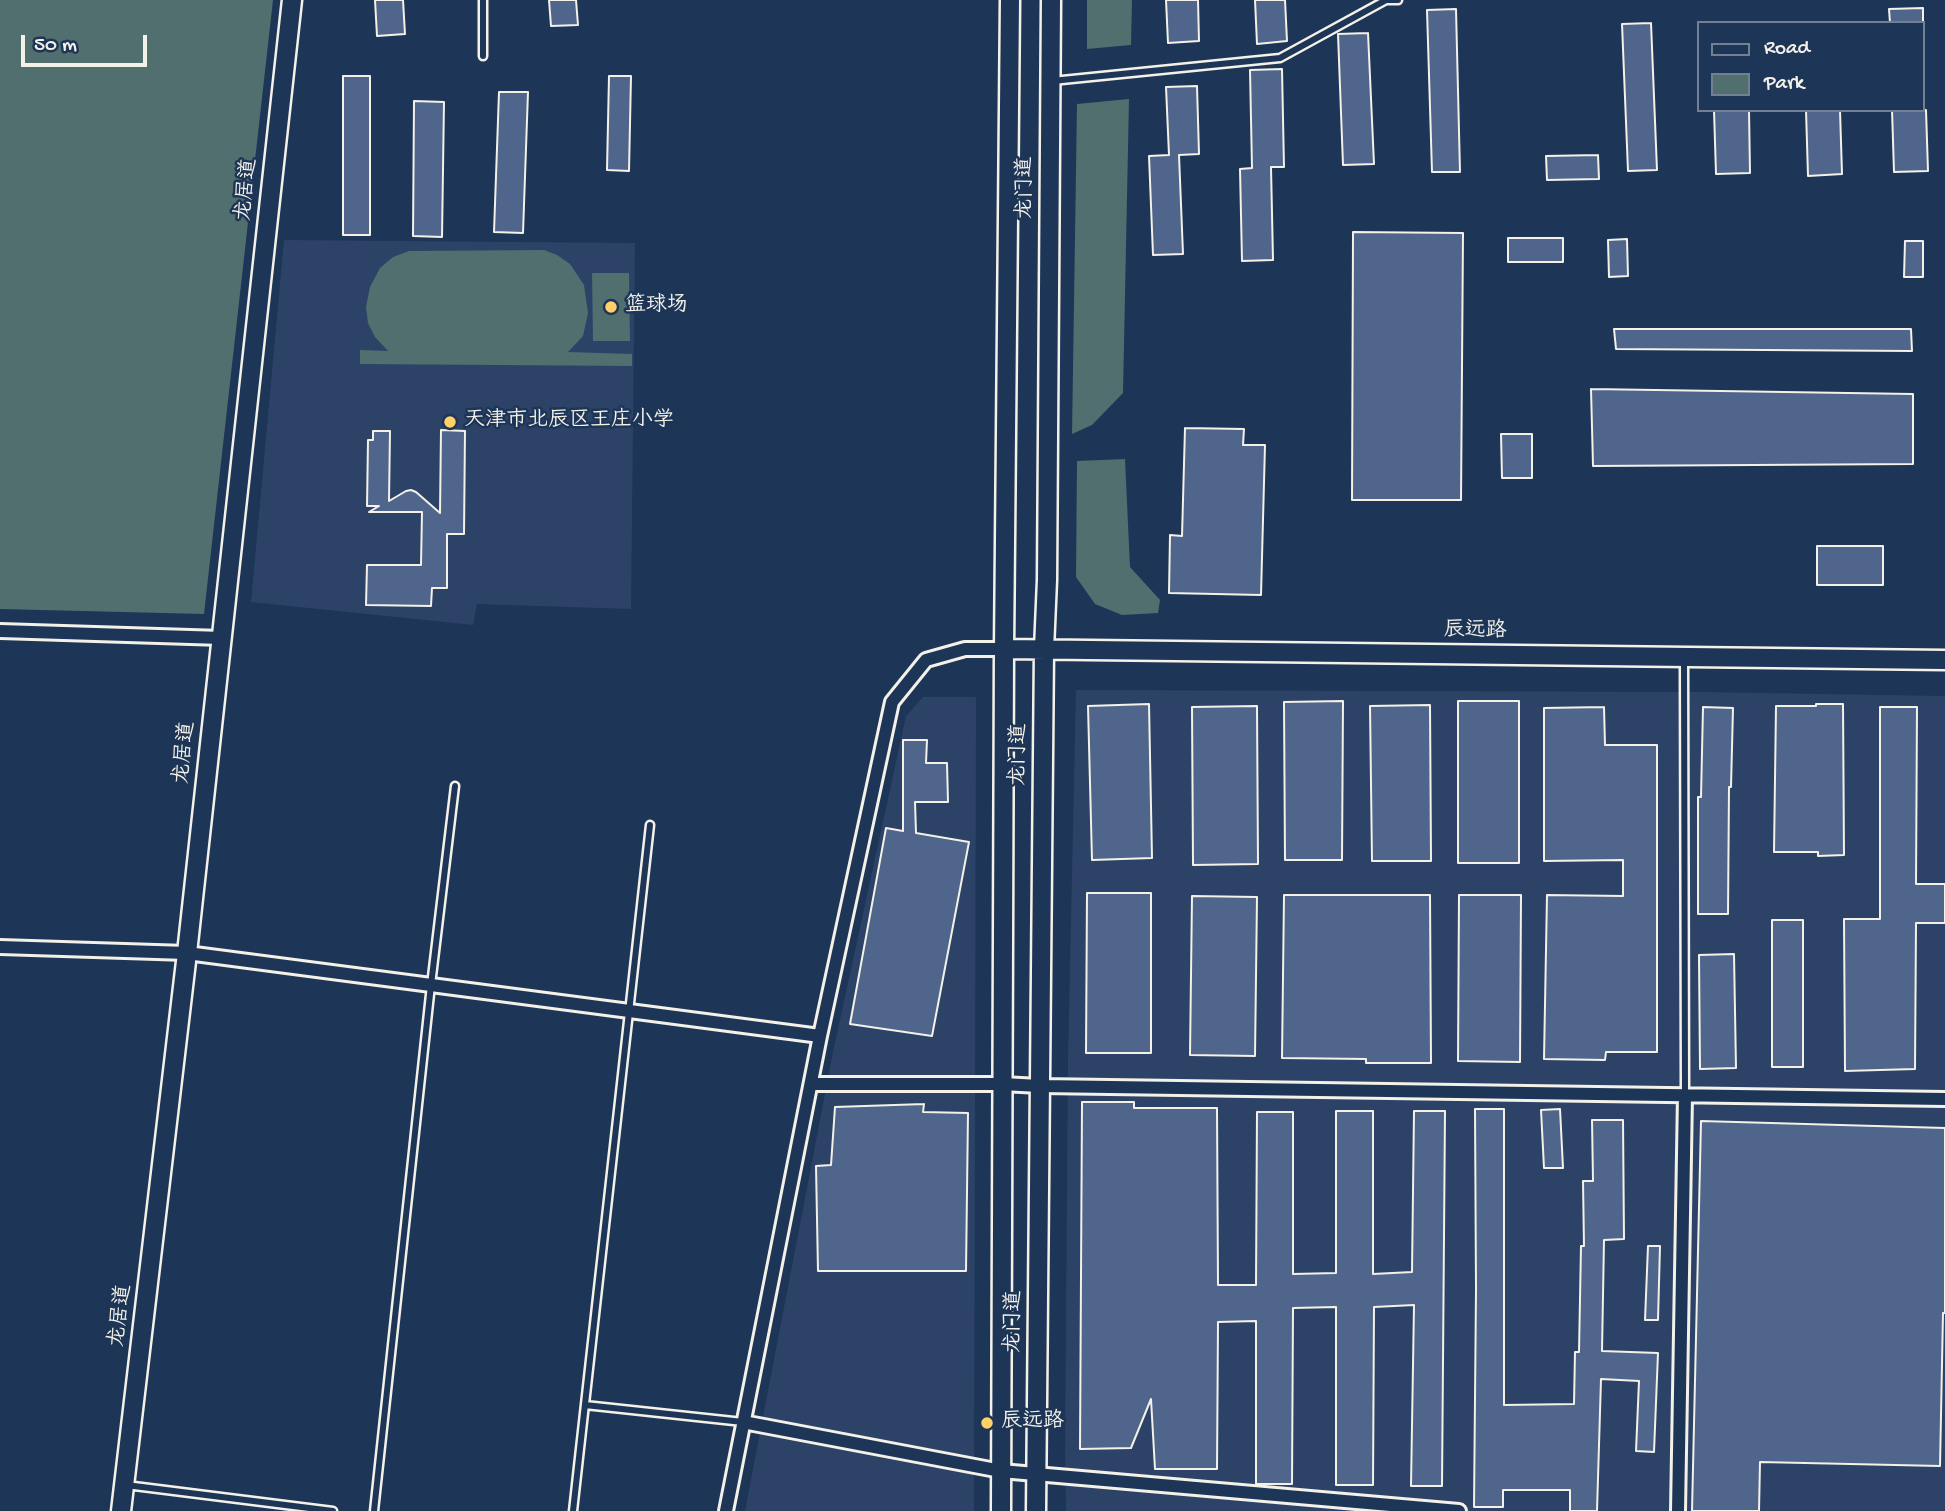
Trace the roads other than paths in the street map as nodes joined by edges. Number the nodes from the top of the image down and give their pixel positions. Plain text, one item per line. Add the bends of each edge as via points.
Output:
1 (292, 0) edge
2 (483, 0) edge
3 (1010, 0) edge
4 (1051, 0) edge
5 (1398, 0) edge
6 (483, 56) dead end
7 (1050, 82) junction
8 (0, 631) edge
9 (222, 638) junction
10 (1004, 649) junction
11 (1044, 649) junction
12 (1684, 657) junction
13 (1945, 660) edge
14 (455, 786) dead end
15 (650, 825) dead end
16 (0, 947) edge
17 (187, 953) junction
18 (431, 985) junction
19 (629, 1011) junction
20 (820, 1036) junction
21 (811, 1084) junction
22 (1002, 1084) junction
23 (1040, 1086) junction
24 (1685, 1095) junction
25 (1945, 1099) edge
26 (585, 1405) junction
27 (743, 1422) junction
28 (1000, 1471) junction
29 (1036, 1474) junction
30 (124, 1485) junction
31 (121, 1511) edge
32 (333, 1511) edge
33 (374, 1511) edge
34 (573, 1511) edge
35 (726, 1511) edge
36 (1002, 1511) edge
37 (1036, 1511) edge
38 (1459, 1511) edge
39 (1678, 1511) edge

1 - 9 main road, 龙居道
2 - 6 lane
3 - 10 main road, 龙门道
4 - 7 main road, 龙门道
5 - 7 lane via 1386,0 1280,58
7 - 11 main road, 龙门道
8 - 9 street
9 - 17 main road, 龙居道
10 - 11 main road, 辰远路
10 - 20 street via 965,649 926,660 892,702
10 - 22 main road, 龙门道
11 - 12 main road, 辰远路
11 - 23 main road, 龙门道
12 - 13 main road, 辰远路
12 - 24 lane
14 - 18 lane
15 - 19 lane
16 - 17 street
17 - 18 street
17 - 30 main road, 龙居道
18 - 19 street
18 - 33 lane
19 - 20 street
19 - 26 lane
20 - 21 street
21 - 22 street
21 - 27 street
22 - 23 street
22 - 28 main road, 龙门道
23 - 24 street
23 - 29 main road, 龙门道
24 - 25 street
24 - 39 street
26 - 27 lane
26 - 34 lane
27 - 28 street
27 - 35 street
28 - 29 street
28 - 36 main road, 龙门道
29 - 37 main road, 龙门道
29 - 38 street
30 - 31 main road, 龙居道
30 - 32 lane

